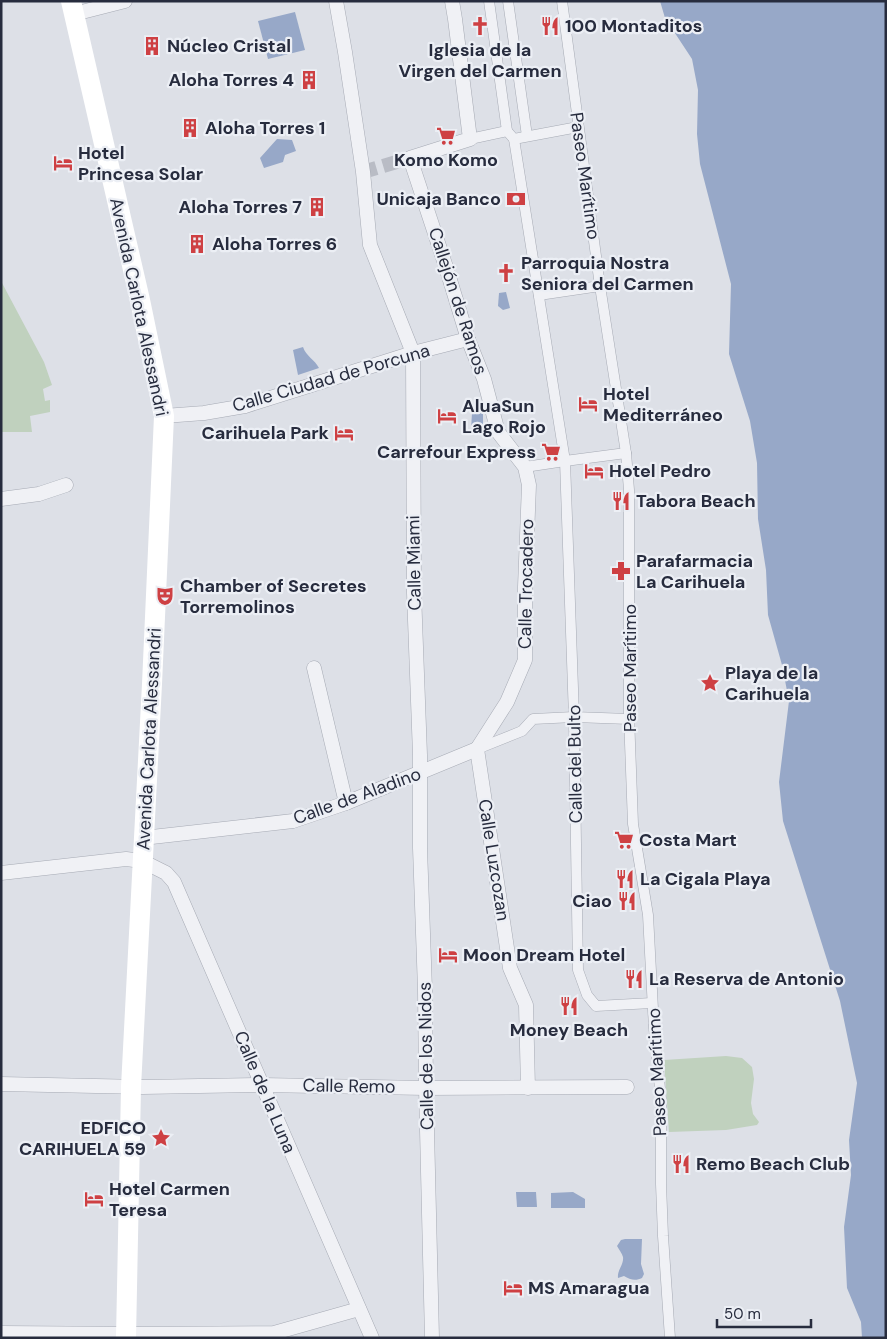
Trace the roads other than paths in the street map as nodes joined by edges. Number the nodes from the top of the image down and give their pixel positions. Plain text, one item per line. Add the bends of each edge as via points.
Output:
1 (125, 1) edge
2 (336, 1) edge
3 (452, 1) edge
4 (489, 1) edge
5 (508, 1) edge
6 (562, 1) edge
7 (73, 8) edge
8 (578, 127) junction
9 (510, 135) junction
10 (527, 136) junction
11 (470, 139) junction
12 (600, 286) junction
13 (539, 295) junction
14 (468, 339) junction
15 (413, 353) junction
16 (164, 416) junction
17 (626, 454) junction
18 (565, 461) junction
19 (525, 467) junction
20 (66, 485) dead end
21 (1, 499) edge
22 (314, 668) dead end
23 (574, 717) junction
24 (629, 719) junction
25 (477, 750) junction
26 (420, 773) junction
27 (346, 803) junction
28 (144, 838) junction
29 (142, 861) junction
30 (1, 873) edge
31 (652, 1003) junction
32 (1, 1084) edge
33 (262, 1085) junction
34 (131, 1087) junction
35 (627, 1087) dead end
36 (426, 1088) junction
37 (528, 1088) junction
38 (359, 1309) junction
39 (1, 1333) edge
40 (126, 1336) edge
41 (372, 1338) edge
42 (432, 1338) edge
43 (670, 1338) edge

1 - 7 street
2 - 15 street via 363,172 370,245
3 - 11 street
4 - 9 street, Calle del Bulto
5 - 10 street
6 - 8 street, Paseo Marítimo
7 - 16 main road, Avenida Carlota Alessandri
8 - 10 street
8 - 12 street, Paseo Marítimo
9 - 10 street
9 - 11 street
9 - 13 street, Calle del Bulto
11 - 14 street, Callejón de Ramos via 410,158
12 - 13 street
12 - 17 street, Paseo Marítimo
13 - 18 street, Calle del Bulto
14 - 15 street, Calle Ciudad de Porcuna
14 - 19 street, Callejón de Ramos via 484,379 498,432
15 - 16 street, Calle Ciudad de Porcuna via 245,406
15 - 26 street, Calle Miami via 414,593
16 - 28 main road, Avenida Carlota Alessandri
17 - 18 street
17 - 24 street, Paseo Marítimo via 629,490
18 - 19 street
18 - 23 street, Calle del Bulto
19 - 25 street, Calle Trocadero via 529,485 525,660 507,702
20 - 21 street via 38,494
22 - 27 street
23 - 24 street
23 - 25 street via 533,718 522,731
23 - 31 street, Calle del Bulto via 578,970 587,995 596,1006
24 - 31 street, Paseo Marítimo via 633,824 648,915
25 - 26 street, Calle de Aladino
25 - 37 street, Calle Luzcozan via 510,968 526,1005
26 - 27 street, Calle de Aladino
26 - 36 street, Calle de los Nidos
27 - 28 street, Calle de Aladino via 292,821
28 - 29 main road, Avenida Carlota Alessandri
29 - 30 street
29 - 33 street, Calle de la Luna via 166,873 174,882
29 - 34 main road, Avenida Carlota Alessandri
31 - 43 street, Paseo Marítimo via 661,1099 661,1184
32 - 34 street, Calle Remo
33 - 34 street, Calle Remo
33 - 36 street, Calle Remo
33 - 38 street, Calle de la Luna
34 - 40 main road, Avenida Carlota Alessandri
35 - 37 street, Calle Remo
36 - 37 street, Calle Remo
36 - 42 street, Calle de los Nidos
38 - 40 street via 274,1333
38 - 41 street, Calle de la Luna
39 - 40 street

